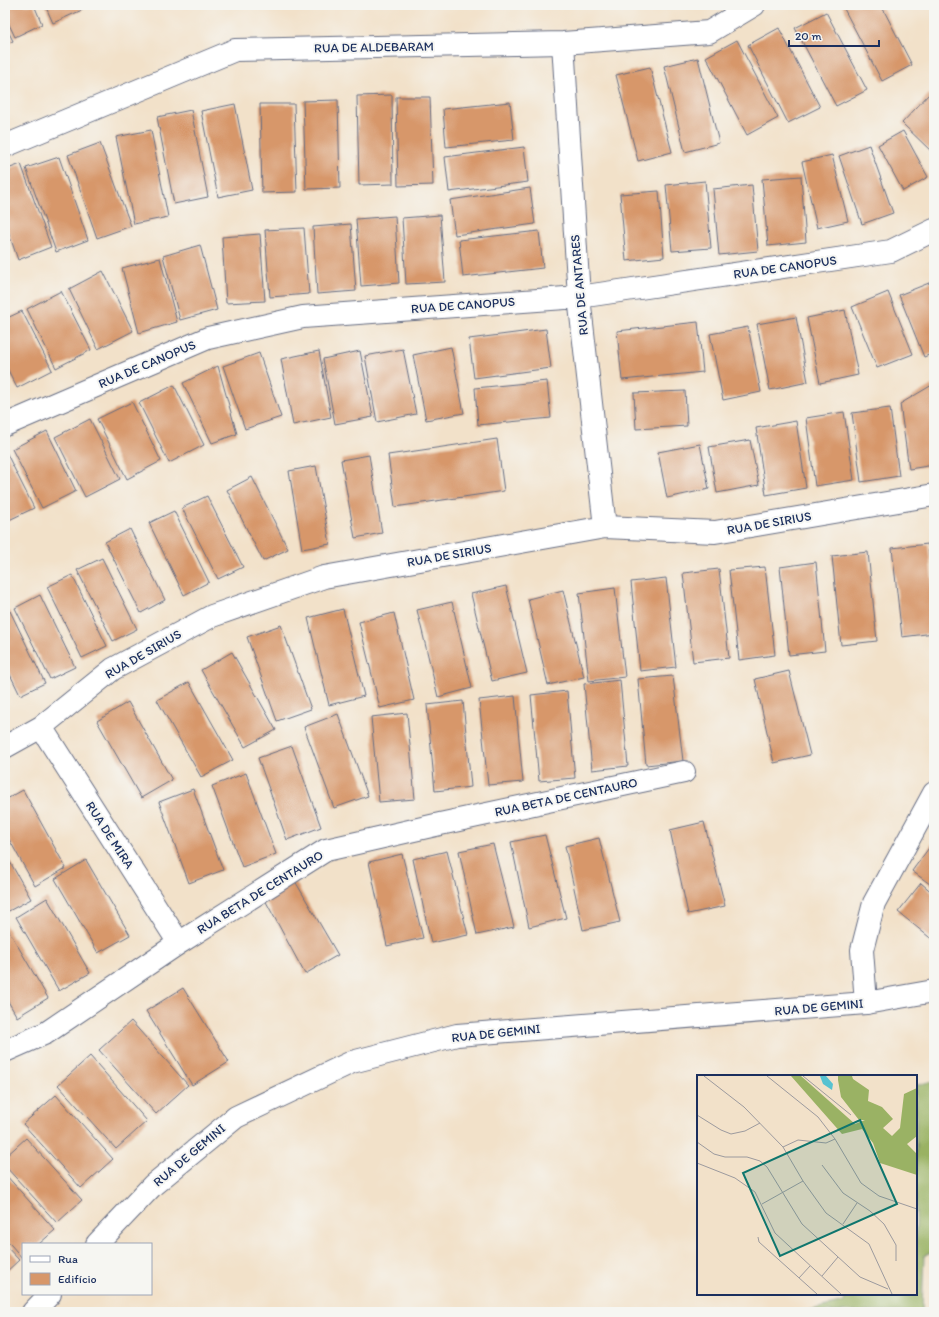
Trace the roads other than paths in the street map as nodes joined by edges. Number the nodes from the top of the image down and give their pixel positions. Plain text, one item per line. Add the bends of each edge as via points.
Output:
1 (754, 5) edge
2 (563, 43) junction
3 (5, 146) edge
4 (934, 230) edge
5 (579, 297) junction
6 (5, 426) edge
7 (934, 495) edge
8 (606, 527) junction
9 (41, 727) junction
10 (5, 747) edge
11 (684, 772) dead end
12 (934, 793) edge
13 (179, 943) junction
14 (934, 991) edge
15 (866, 1003) junction
16 (5, 1051) edge
17 (98, 1243) edge
18 (49, 1295) edge
19 (33, 1312) edge

1 - 2 street, RUA DE ALDEBARAM via 709,32
2 - 3 street, RUA DE ALDEBARAM via 235,50
2 - 5 street, RUA DE ANTARES
4 - 5 street, RUA DE CANOPUS via 890,251
5 - 6 street, RUA DE CANOPUS via 303,317 208,338
5 - 8 street, RUA DE ANTARES
7 - 8 street, RUA DE SIRIUS via 715,532
8 - 9 street, RUA DE SIRIUS via 324,577 212,616 113,669
9 - 10 street, RUA DE SIRIUS
9 - 13 street, RUA DE MIRA
11 - 13 street, RUA BETA DE CENTAURO via 326,850
12 - 15 street via 874,903 862,950
13 - 16 street, RUA BETA DE CENTAURO via 46,1033
14 - 15 street, RUA DE GEMINI
15 - 17 street, RUA DE GEMINI via 457,1034 352,1062 236,1117 153,1184
18 - 19 street

